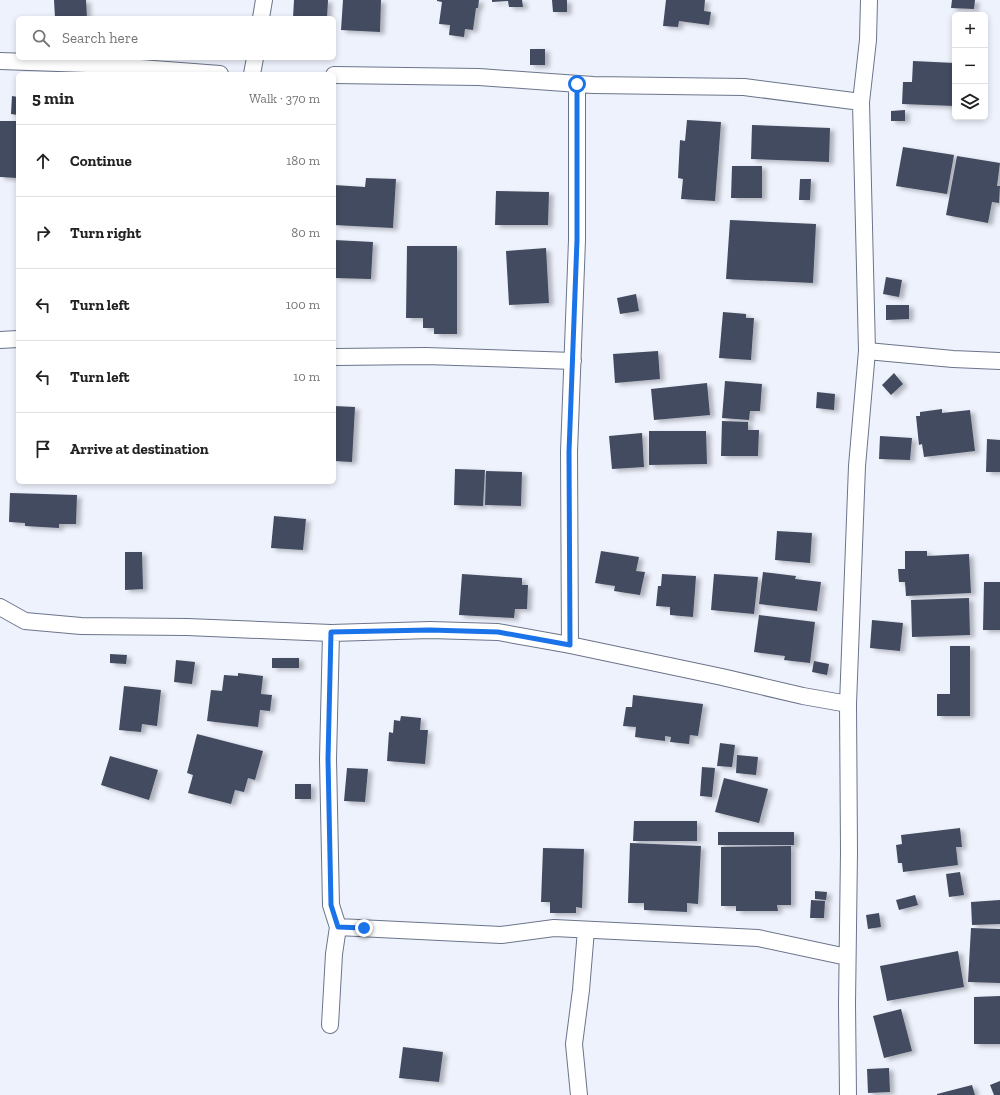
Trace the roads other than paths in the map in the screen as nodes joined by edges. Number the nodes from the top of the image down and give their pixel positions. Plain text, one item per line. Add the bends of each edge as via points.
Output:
1 (264, 0) edge
2 (869, 0) edge
3 (261, 16) edge
4 (255, 60) edge
5 (0, 61) edge
6 (193, 72) edge
7 (252, 72) edge
8 (336, 75) edge
9 (577, 84) junction
10 (862, 102) junction
11 (16, 339) edge
12 (0, 340) edge
13 (867, 351) junction
14 (336, 357) edge
15 (1000, 360) edge
16 (573, 361) junction
17 (0, 607) edge
18 (331, 632) junction
19 (570, 645) junction
20 (848, 704) junction
21 (338, 927) junction
22 (586, 930) junction
23 (847, 958) junction
24 (330, 1025) dead end
25 (579, 1095) edge
26 (848, 1095) edge

1 - 3 street
2 - 10 street
4 - 7 street
5 - 6 street
8 - 9 street via 479,77
9 - 10 street via 744,87
9 - 16 street via 577,240
10 - 13 street
11 - 12 street
13 - 15 street via 953,359
13 - 20 street via 857,466
14 - 16 street via 426,356
16 - 19 street via 569,452
17 - 18 street via 25,620 81,626
18 - 19 street via 498,632
18 - 21 street via 328,759 331,905
19 - 20 street
20 - 23 street
21 - 22 street via 501,935 554,928
21 - 24 street
22 - 23 street via 758,938
22 - 25 street via 574,1044
23 - 26 street

